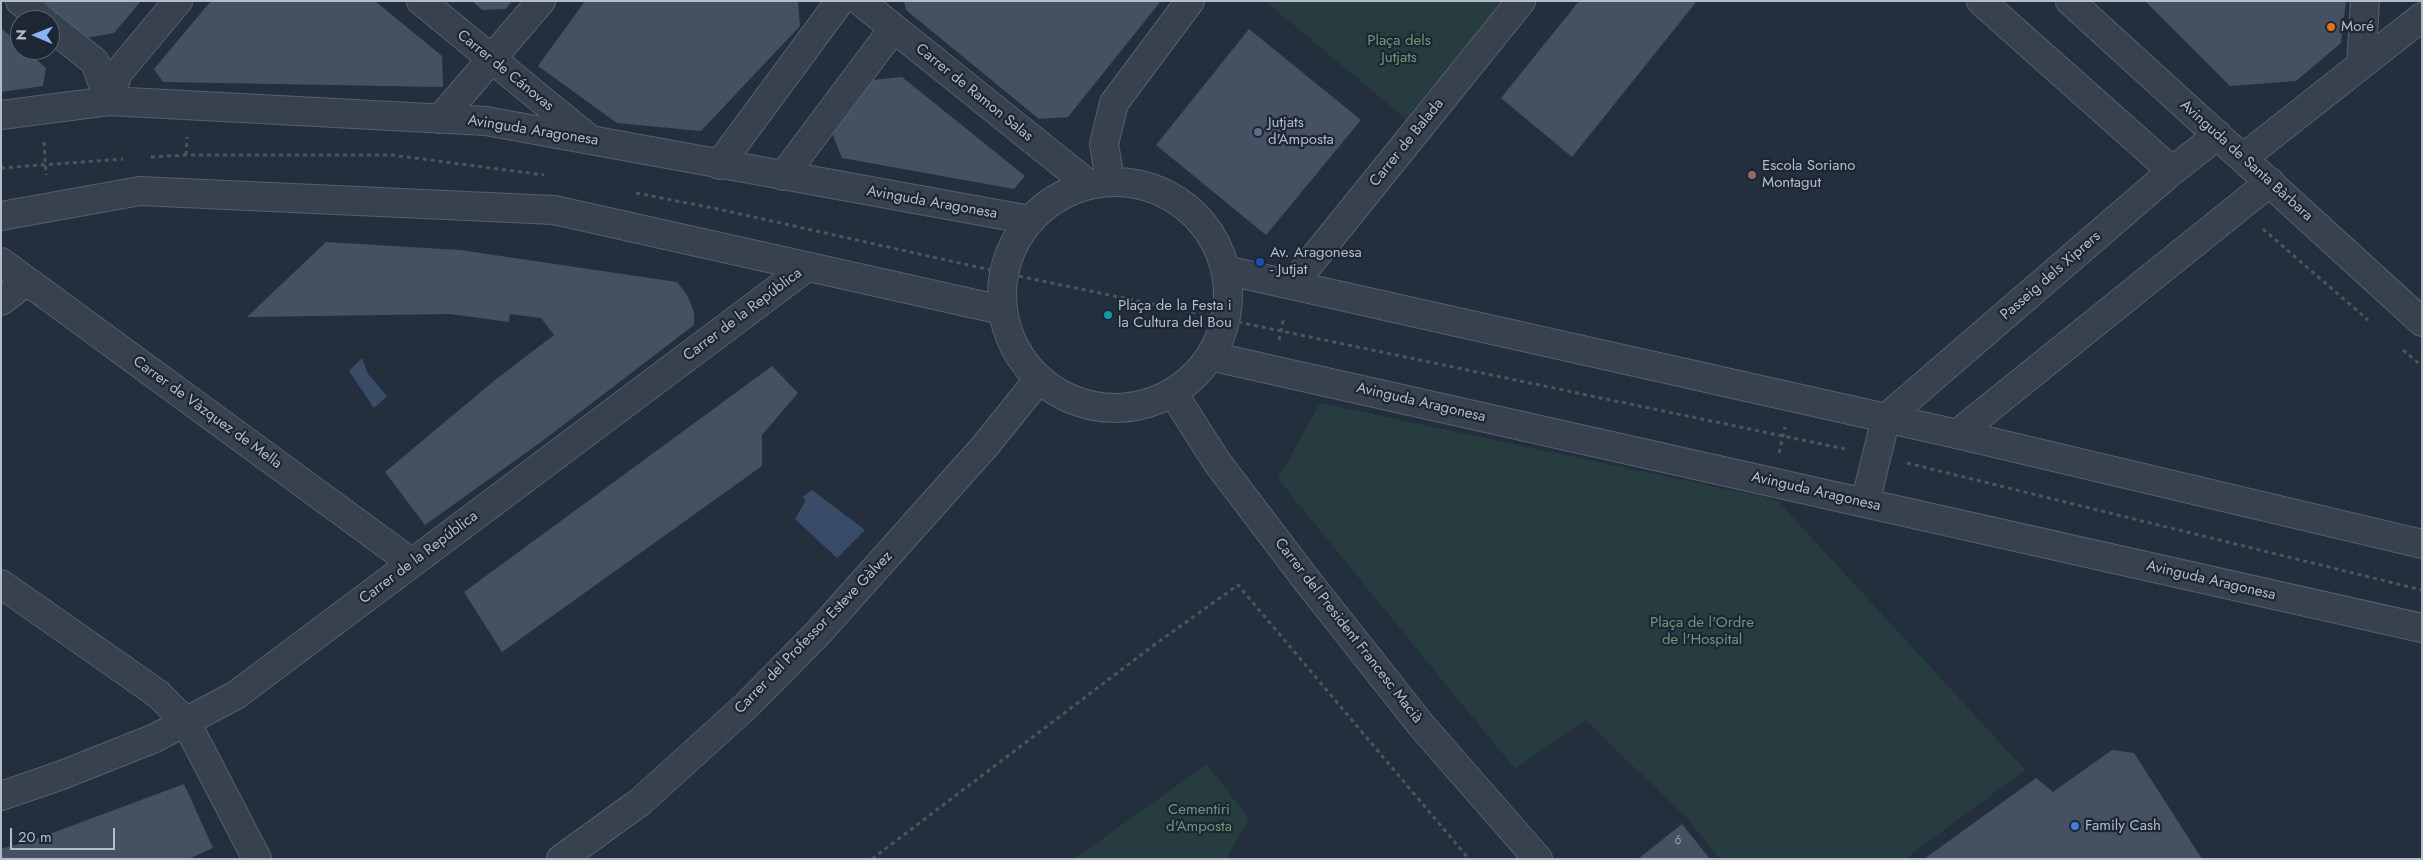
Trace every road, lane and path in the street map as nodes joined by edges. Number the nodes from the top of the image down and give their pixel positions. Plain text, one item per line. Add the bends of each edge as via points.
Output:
1 (20, 1) edge
2 (178, 1) edge
3 (420, 1) edge
4 (541, 1) edge
5 (840, 1) edge
6 (860, 1) edge
7 (1190, 1) edge
8 (1521, 1) edge
9 (1981, 1) edge
10 (2070, 1) edge
11 (2366, 1) edge
12 (31, 10) edge
13 (2422, 17) edge
14 (893, 29) junction
15 (60, 34) edge
16 (490, 59) junction
17 (2361, 65) junction
18 (109, 101) junction
19 (188, 105) junction
20 (43, 110) junction
21 (1, 114) edge
22 (440, 119) junction
23 (2218, 135) junction
24 (590, 139) junction
25 (2244, 158) junction
26 (719, 165) junction
27 (2172, 172) junction
28 (783, 176) junction
29 (2270, 182) junction
30 (1099, 183) junction
31 (186, 194) junction
32 (47, 208) junction
33 (2239, 208) junction
34 (1, 216) edge
35 (1030, 220) junction
36 (1, 262) edge
37 (807, 267) junction
38 (1225, 270) junction
39 (1004, 273) junction
40 (27, 281) junction
41 (1292, 284) junction
42 (1, 301) edge
43 (1002, 310) junction
44 (1226, 319) junction
45 (2371, 322) dead end
46 (2422, 322) edge
47 (1281, 330) junction
48 (2400, 347) dead end
49 (1210, 356) junction
50 (2422, 366) edge
51 (1271, 370) junction
52 (1038, 379) junction
53 (1173, 393) junction
54 (1791, 397) junction
55 (1886, 418) junction
56 (1957, 434) junction
57 (1783, 436) junction
58 (1877, 456) junction
59 (1773, 482) junction
60 (1865, 503) junction
61 (2422, 544) edge
62 (412, 563) junction
63 (1, 584) edge
64 (2422, 590) edge
65 (2422, 628) edge
66 (186, 722) junction
67 (1, 796) edge
68 (257, 859) edge
69 (561, 859) edge
70 (872, 859) edge
71 (1469, 859) edge
72 (1538, 859) edge

1 - 12 street
2 - 18 street via 118,73
3 - 16 street, Carrer de Cánovas
4 - 16 street
5 - 26 street
6 - 14 street, Carrer de Ramon Salas
7 - 30 street via 1114,103
8 - 41 street, Carrer de Balada
9 - 27 street
10 - 23 street, Avinguda de Santa Bàrbara
11 - 17 street
13 - 17 street
14 - 28 street
14 - 30 street, Carrer de Ramon Salas
15 - 18 street via 95,62
16 - 22 street
16 - 24 street, Carrer de Cánovas
17 - 25 street
18 - 19 street, Avinguda Aragonesa
18 - 20 street, Avinguda Aragonesa
19 - 22 street, Avinguda Aragonesa
19 - 31 path
20 - 21 street, Avinguda Aragonesa
20 - 32 path
22 - 24 street, Avinguda Aragonesa via 486,121
23 - 25 street, Avinguda de Santa Bàrbara
23 - 27 street, Passeig dels Xiprers
24 - 26 street, Avinguda Aragonesa
25 - 29 street, Avinguda de Santa Bàrbara
26 - 28 street, Avinguda Aragonesa
27 - 55 street, Passeig dels Xiprers
28 - 35 street, Avinguda Aragonesa
29 - 33 street
29 - 46 street, Avinguda de Santa Bàrbara
30 - 35 street via 1056,198
30 - 38 street via 1149,186 1184,205 1210,234
31 - 32 street via 140,192
31 - 37 street via 554,210
32 - 34 street
33 - 45 path
33 - 56 street
35 - 39 street via 1013,245
36 - 40 street, Carrer de Vàzquez de Mella
37 - 43 street
37 - 62 street, Carrer de la República
38 - 41 street
38 - 44 street via 1228,294
39 - 43 street
39 - 44 path
40 - 42 street
40 - 62 street, Carrer de Vàzquez de Mella
41 - 47 path
41 - 54 street
43 - 52 street via 1015,348
44 - 47 path
44 - 49 street
47 - 51 path
47 - 57 path
48 - 50 path
49 - 51 street, Avinguda Aragonesa
49 - 53 street via 1194,377
51 - 59 street, Avinguda Aragonesa
52 - 53 street via 1065,397 1104,408 1143,405
52 - 69 street, Carrer del Professor Esteve Gàlvez via 972,461 818,634 746,706 640,802
53 - 72 street, Carrer del President Francesc Macià via 1217,462 1305,578 1421,725
54 - 55 street
54 - 57 path
55 - 56 street
55 - 58 street
56 - 61 street
57 - 58 path
57 - 59 path
58 - 60 street
58 - 64 path
59 - 60 street, Avinguda Aragonesa
60 - 65 street, Avinguda Aragonesa
62 - 66 street, Carrer de la República via 236,695
63 - 66 street via 158,694
66 - 67 street, Carrer de la República via 155,738
66 - 68 street
70 - 71 path via 1238,585

